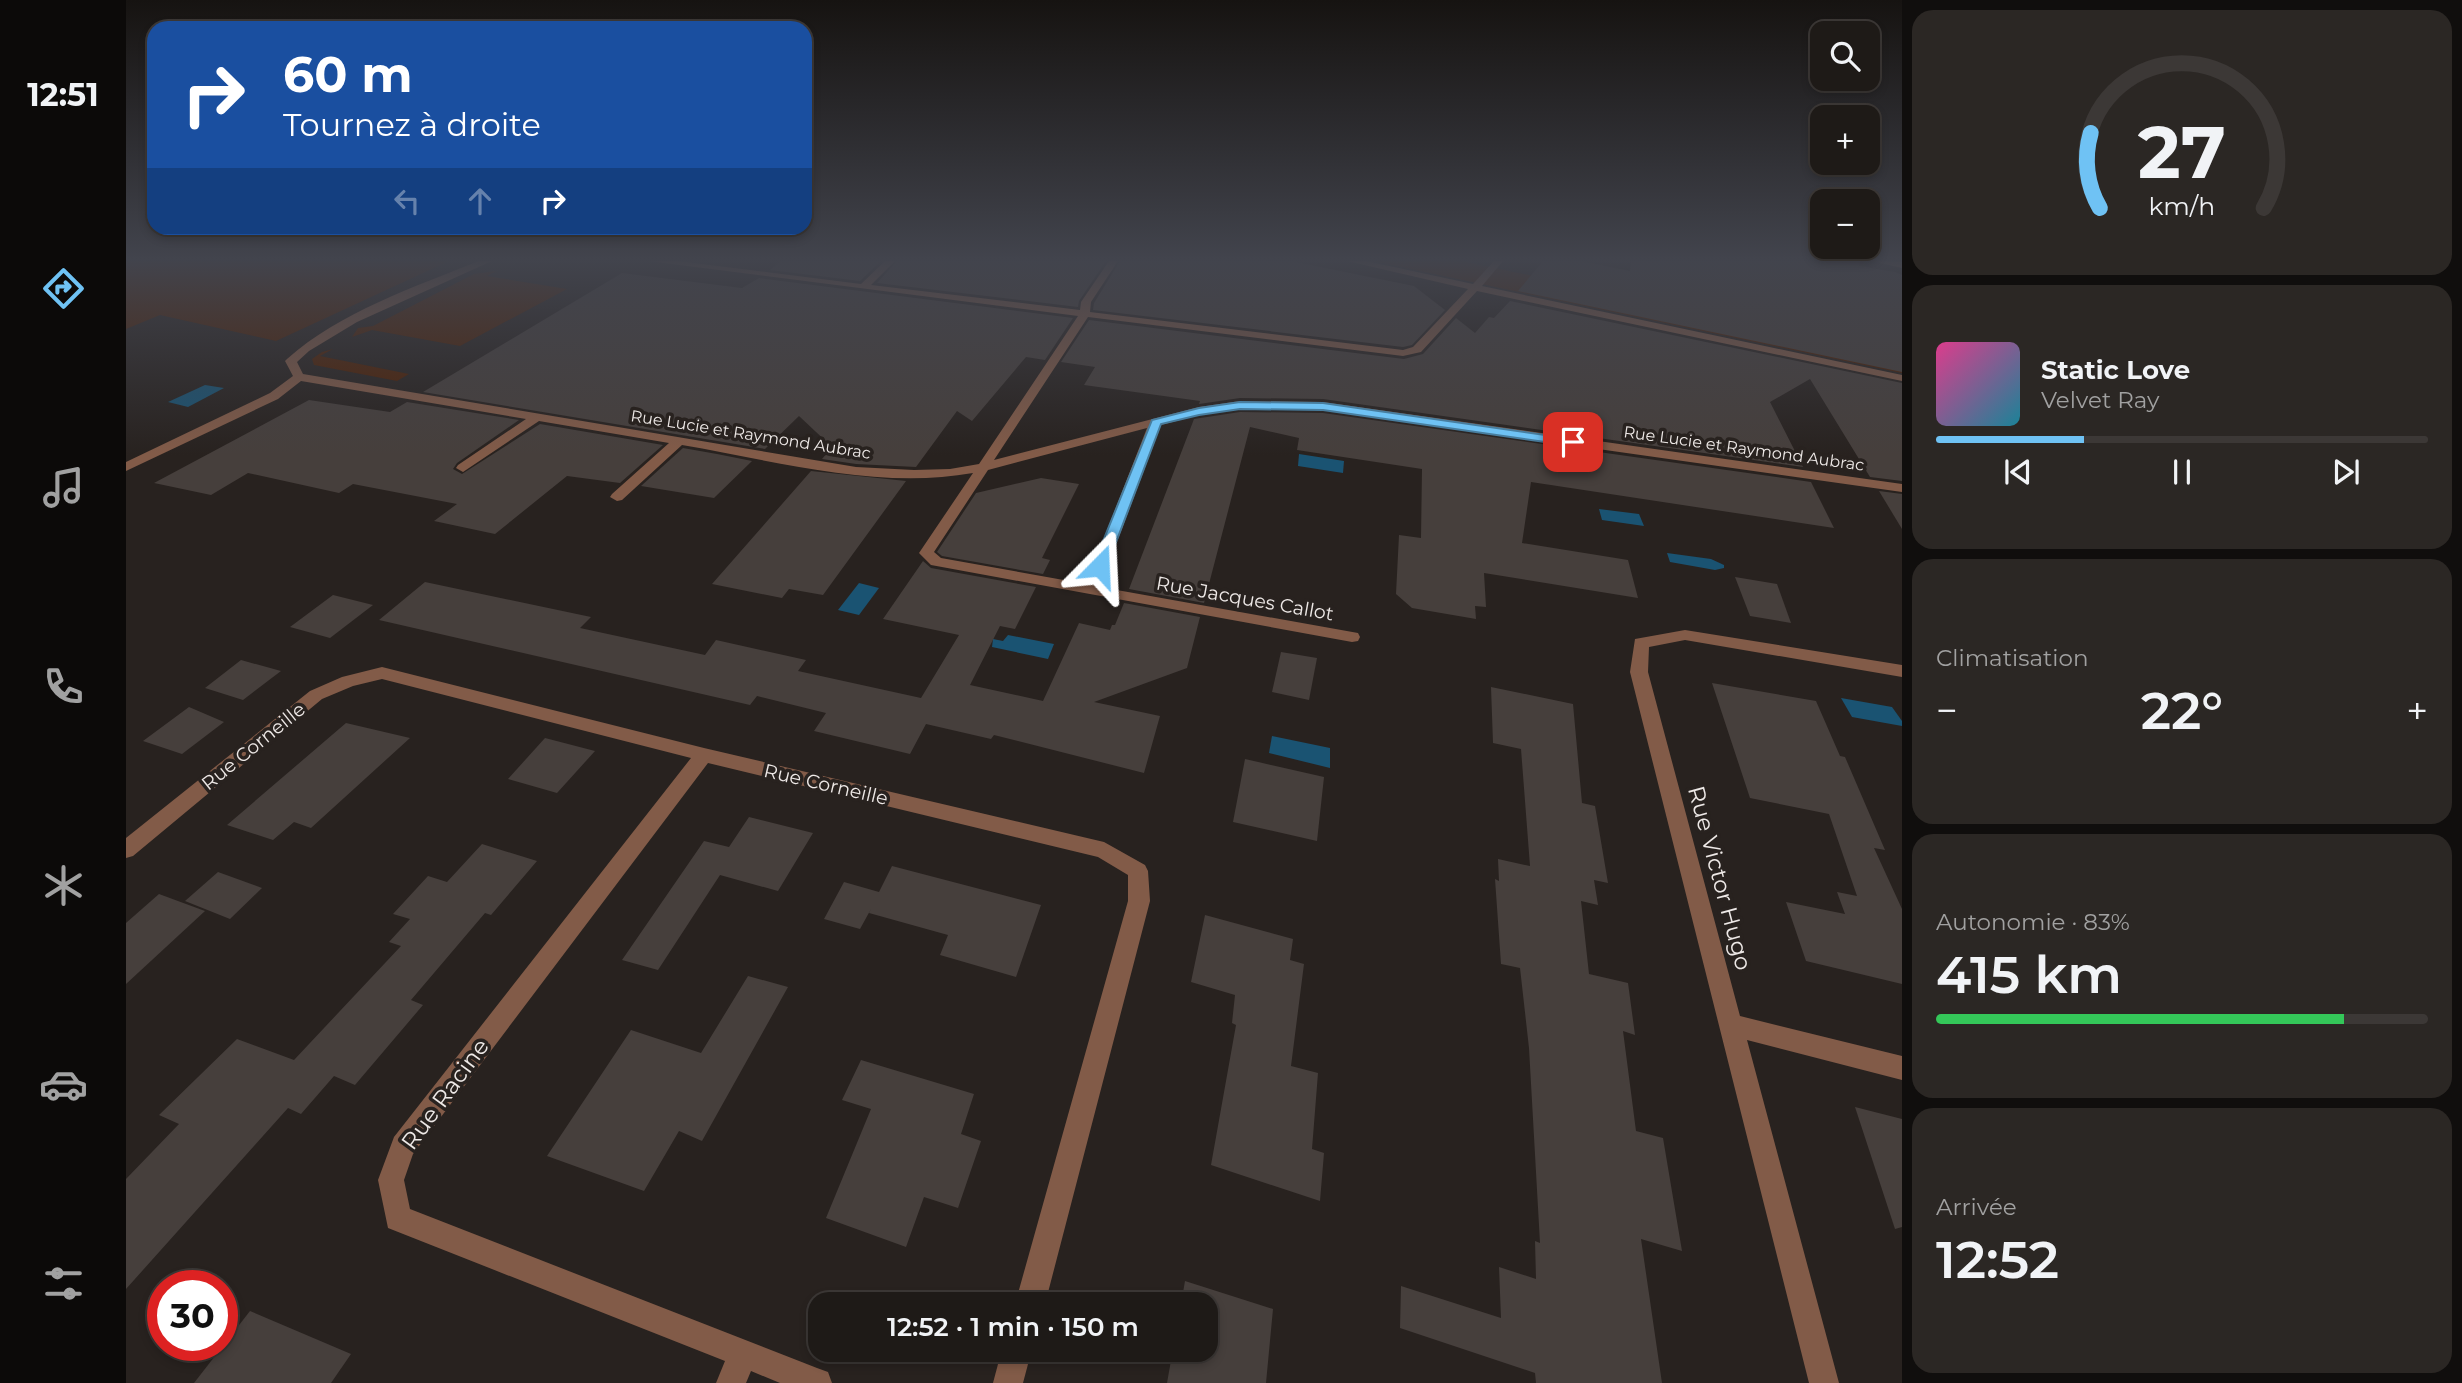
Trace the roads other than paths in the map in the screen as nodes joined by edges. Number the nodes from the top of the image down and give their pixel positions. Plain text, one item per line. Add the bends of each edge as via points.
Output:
1 (348, 326) edge
2 (1077, 326) edge
3 (1172, 326) edge
4 (1440, 326) edge
5 (1656, 326) edge
6 (299, 377) junction
7 (1902, 378) edge
8 (537, 417) junction
9 (1156, 422) junction
10 (678, 442) junction
11 (126, 453) edge
12 (145, 458) junction
13 (126, 467) edge
14 (983, 467) junction
15 (463, 468) dead end
16 (1902, 488) edge
17 (617, 497) dead end
18 (1091, 590) junction
19 (1352, 637) dead end
20 (1902, 671) edge
21 (704, 755) junction
22 (126, 850) edge
23 (1731, 1025) junction
24 (1902, 1068) edge
25 (1033, 1292) edge
26 (743, 1353) junction
27 (1014, 1362) edge
28 (731, 1383) edge
29 (817, 1383) edge
30 (1008, 1383) edge
31 (1824, 1383) edge

1 - 6 street via 297,354 291,361
2 - 14 street
3 - 4 street via 1403,353 1417,350
5 - 7 street
6 - 8 street, Rue Lucie et Raymond Aubrac
6 - 12 street via 274,396
8 - 10 street, Rue Lucie et Raymond Aubrac
8 - 15 street
9 - 14 street, Rue Lucie et Raymond Aubrac
9 - 16 street, Rue Lucie et Raymond Aubrac via 1240,405 1323,406
9 - 18 street
10 - 14 street, Rue Lucie et Raymond Aubrac via 856,471 950,473
10 - 17 street
11 - 12 street
12 - 13 street
14 - 18 street, Rue Jacques Callot via 926,553 936,562
18 - 19 street, Rue Jacques Callot
20 - 23 street, Rue Victor Hugo via 1685,635 1641,643 1639,672
21 - 22 street, Rue Corneille via 382,673 316,695
21 - 25 street, Rue Corneille via 1104,850 1138,871 1139,901
21 - 26 street, Rue Racine via 403,1146 391,1180 398,1218
23 - 24 street
23 - 31 street, Rue Victor Hugo
26 - 28 street
26 - 29 street
27 - 30 street

